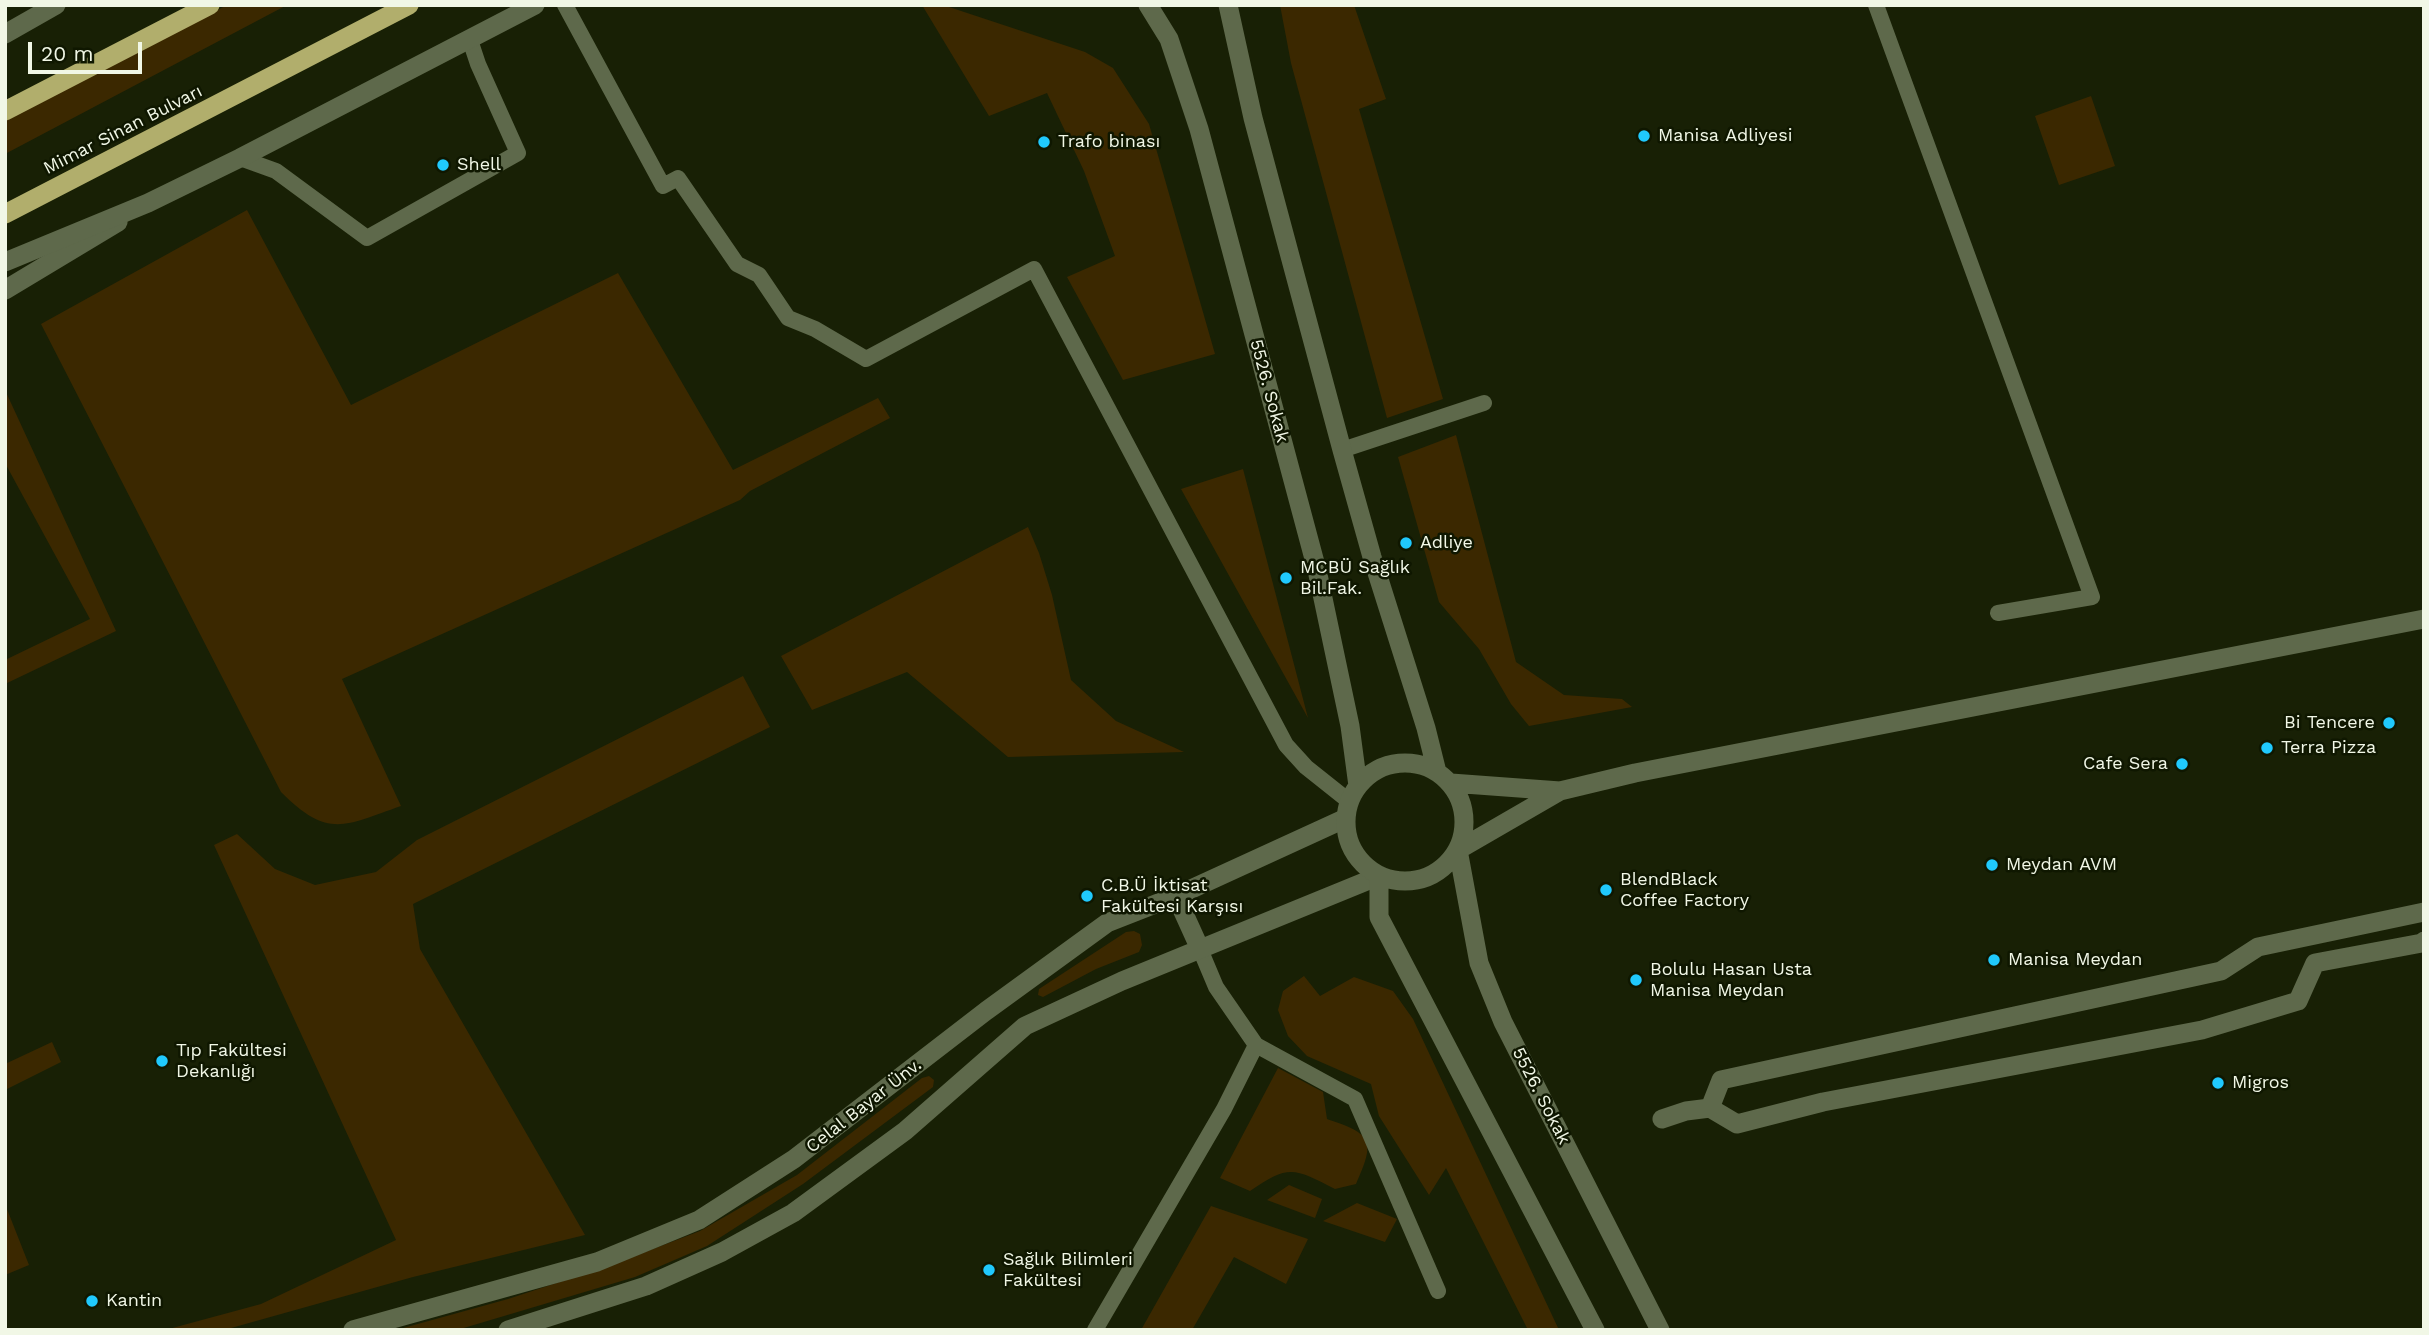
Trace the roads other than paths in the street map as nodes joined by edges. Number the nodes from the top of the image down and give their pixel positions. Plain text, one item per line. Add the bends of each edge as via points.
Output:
1 (57, 5) edge
2 (209, 5) edge
3 (409, 5) edge
4 (535, 5) edge
5 (565, 5) edge
6 (1148, 5) edge
7 (1228, 5) edge
8 (1876, 5) edge
9 (5, 34) edge
10 (470, 40) junction
11 (5, 111) edge
12 (240, 158) junction
13 (148, 203) junction
14 (5, 214) edge
15 (5, 262) edge
16 (5, 290) edge
17 (1484, 404) dead end
18 (1342, 450) junction
19 (1998, 613) dead end
20 (2424, 619) edge
21 (1444, 778) junction
22 (1560, 791) junction
23 (1351, 802) junction
24 (1458, 850) junction
25 (1379, 876) junction
26 (1176, 896) junction
27 (2424, 912) edge
28 (2424, 941) edge
29 (1200, 949) junction
30 (1256, 1045) junction
31 (1710, 1108) junction
32 (1662, 1119) dead end
33 (1438, 1291) dead end
34 (354, 1330) edge
35 (508, 1330) edge
36 (1095, 1330) edge
37 (1595, 1330) edge
38 (1660, 1330) edge

1 - 9 street
2 - 11 highway
3 - 14 highway, Mimar Sinan Bulvarı
4 - 10 street
5 - 23 lane via 663,186 678,178 737,264 759,275 788,318 866,359 1034,269 1286,745
6 - 23 street, 5526. Sokak via 1169,39 1202,143 1317,570 1350,726
7 - 18 street via 1253,118
8 - 19 lane via 2092,597
10 - 12 street
10 - 12 lane via 518,153 367,238 276,171
12 - 13 street
13 - 15 street
13 - 16 street
17 - 18 lane
18 - 21 street
20 - 22 street
21 - 22 street
21 - 23 street via 1421,765 1404,763 1370,774
21 - 24 street via 1460,799 1465,816
22 - 24 street
23 - 25 street via 1347,836 1354,853
23 - 26 street, Celal Bayar Ünv.
24 - 25 street via 1433,876 1397,881
24 - 38 street, 5526. Sokak via 1479,963 1503,1022
25 - 29 street
25 - 37 street via 1379,917
26 - 29 street
26 - 34 street, Celal Bayar Ünv. via 1107,923 794,1160 699,1220 597,1262
27 - 31 street via 2258,947 2221,971 1721,1080
28 - 31 street via 2315,963 2298,1001 2202,1030 1823,1102 1737,1124
29 - 30 lane via 1216,988
29 - 35 street via 1025,1026 905,1131 793,1213 646,1286
30 - 33 lane via 1355,1099
30 - 36 lane via 1224,1109
31 - 32 street

